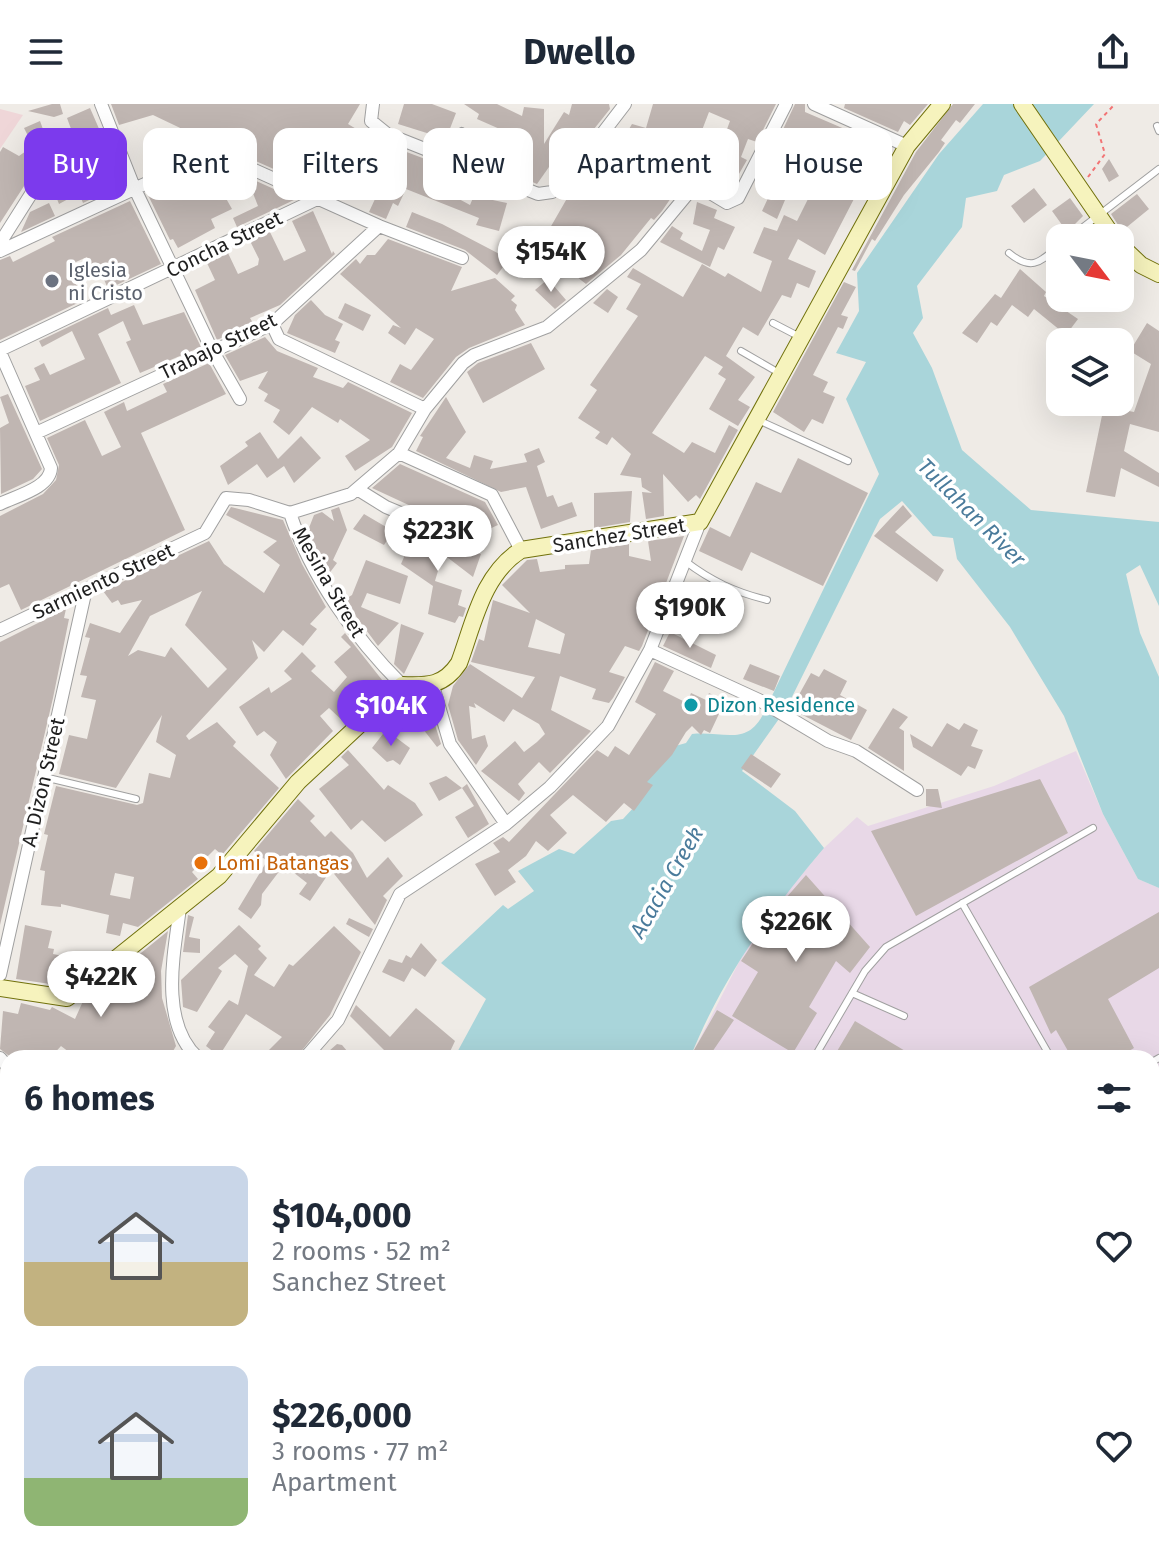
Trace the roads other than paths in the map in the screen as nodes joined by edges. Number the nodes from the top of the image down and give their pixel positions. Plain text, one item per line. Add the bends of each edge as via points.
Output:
1 (101, 104) edge
2 (373, 104) edge
3 (625, 104) edge
4 (786, 104) edge
5 (814, 104) edge
6 (942, 104) edge
7 (1022, 104) edge
8 (109, 128) edge
9 (423, 146) edge
10 (907, 146) junction
11 (1159, 169) edge
12 (127, 171) edge
13 (273, 179) edge
14 (134, 187) junction
15 (533, 193) edge
16 (27, 200) edge
17 (315, 200) edge
18 (319, 200) edge
19 (1098, 214) junction
20 (1086, 224) edge
21 (1105, 224) edge
22 (379, 226) junction
23 (0, 243) edge
24 (0, 251) edge
25 (1009, 253) dead end
26 (1046, 254) edge
27 (462, 258) dead end
28 (1134, 258) edge
29 (174, 268) junction
30 (1159, 274) edge
31 (773, 323) dead end
32 (272, 324) junction
33 (799, 336) junction
34 (212, 350) junction
35 (0, 351) edge
36 (741, 351) dead end
37 (779, 373) junction
38 (240, 399) dead end
39 (425, 409) junction
40 (755, 418) junction
41 (36, 433) junction
42 (399, 453) junction
43 (848, 461) dead end
44 (357, 489) junction
45 (0, 504) edge
46 (290, 513) junction
47 (700, 522) junction
48 (441, 530) dead end
49 (205, 533) joint
50 (521, 550) junction
51 (685, 560) junction
52 (86, 589) junction
53 (767, 600) dead end
54 (0, 630) edge
55 (650, 650) junction
56 (402, 685) junction
57 (433, 686) junction
58 (44, 777) junction
59 (917, 790) dead end
60 (136, 799) dead end
61 (506, 824) junction
62 (1093, 828) dead end
63 (962, 903) junction
64 (180, 908) junction
65 (0, 975) edge
66 (0, 988) edge
67 (852, 993) junction
68 (904, 1016) dead end
69 (191, 1050) edge
70 (312, 1050) edge
71 (819, 1050) edge
72 (1046, 1050) edge

1 - 8 street
2 - 9 street via 371,121 378,128
3 - 15 street via 552,192
4 - 39 street, Mesina Street via 738,198 727,203 702,188 690,191 641,250 547,327 463,363
5 - 10 street
6 - 10 street, Sanchez Street
7 - 19 street
10 - 33 street, Sanchez Street
11 - 19 lane
12 - 14 street
13 - 14 street via 214,152
14 - 24 street
14 - 29 street
16 - 23 street
17 - 29 street, Concha Street
18 - 22 street
19 - 20 lane
19 - 21 street
22 - 27 street
22 - 32 street, Trabajo Street
25 - 26 lane via 1023,264
28 - 30 street
29 - 34 street
29 - 35 street, Concha Street
31 - 33 lane
32 - 34 street, Trabajo Street
32 - 39 street via 279,339
33 - 37 street, Sanchez Street
34 - 38 street
34 - 41 street, Trabajo Street
35 - 41 street
36 - 37 lane
37 - 40 street, Sanchez Street
39 - 42 street, Mesina Street
40 - 43 lane
40 - 47 street, Sanchez Street
41 - 45 street via 50,476
42 - 44 street, Mesina Street
42 - 50 street via 492,495
44 - 46 street, Mesina Street
44 - 48 street
46 - 49 street, Mesina Street via 226,498
46 - 56 street, Mesina Street via 298,538 342,613
47 - 50 street, Sanchez Street
47 - 51 street
49 - 52 street, Sarmiento Street
50 - 57 street via 493,573 459,663
51 - 53 lane via 717,583
51 - 55 street
52 - 54 street, Sarmiento Street
52 - 58 street, A. Dizon Street
55 - 59 street via 759,700
55 - 61 street via 608,726
56 - 57 street
56 - 64 street via 298,782 219,876
57 - 61 street via 450,744
58 - 60 lane
58 - 65 street, A. Dizon Street
61 - 70 street via 400,894 338,1020
62 - 63 lane
63 - 67 lane via 886,947
63 - 72 lane
64 - 66 street via 67,998
64 - 69 street via 175,1013
67 - 68 lane
67 - 71 lane

